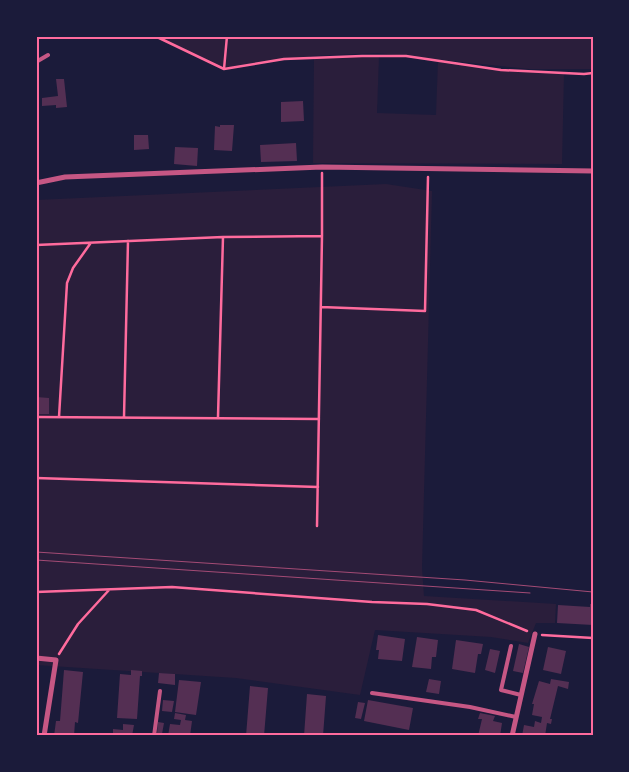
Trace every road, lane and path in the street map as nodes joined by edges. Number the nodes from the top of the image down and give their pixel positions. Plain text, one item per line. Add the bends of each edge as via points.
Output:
1 (155, 36) edge
2 (227, 36) edge
3 (48, 55) dead end
4 (36, 62) edge
5 (224, 69) junction
6 (593, 73) edge
7 (322, 167) junction
8 (427, 168) junction
9 (593, 171) edge
10 (36, 183) edge
11 (322, 236) junction
12 (223, 237) junction
13 (128, 241) junction
14 (90, 244) junction
15 (36, 245) edge
16 (321, 307) junction
17 (36, 416) edge
18 (59, 417) junction
19 (124, 417) junction
20 (218, 417) junction
21 (319, 419) junction
22 (36, 478) edge
23 (318, 487) junction
24 (317, 526) dead end
25 (109, 590) junction
26 (36, 592) edge
27 (535, 634) junction
28 (593, 638) edge
29 (511, 646) dead end
30 (36, 658) edge
31 (56, 660) junction
32 (160, 691) dead end
33 (372, 693) dead end
34 (521, 695) junction
35 (516, 718) junction
36 (44, 736) edge
37 (154, 736) edge
38 (512, 736) edge

1 - 5 path
2 - 5 path
3 - 4 lane
5 - 6 path via 284,59 406,56 500,70
7 - 8 street
7 - 10 street via 66,177
7 - 11 path
8 - 9 street
8 - 16 path via 425,311
11 - 12 path
11 - 16 path
12 - 13 path
12 - 20 path
13 - 14 path
13 - 19 path
14 - 15 path
14 - 18 path via 73,268 67,284
16 - 21 path
17 - 18 path
18 - 19 path
19 - 20 path
20 - 21 path
21 - 23 path
22 - 23 path
23 - 24 path
25 - 26 path
25 - 27 path via 172,587 427,604 476,610
25 - 31 path via 78,624
27 - 28 path
27 - 34 street
29 - 34 lane via 501,690
30 - 31 street
31 - 36 street
32 - 37 lane
33 - 35 lane via 470,707
34 - 35 street
35 - 38 street

